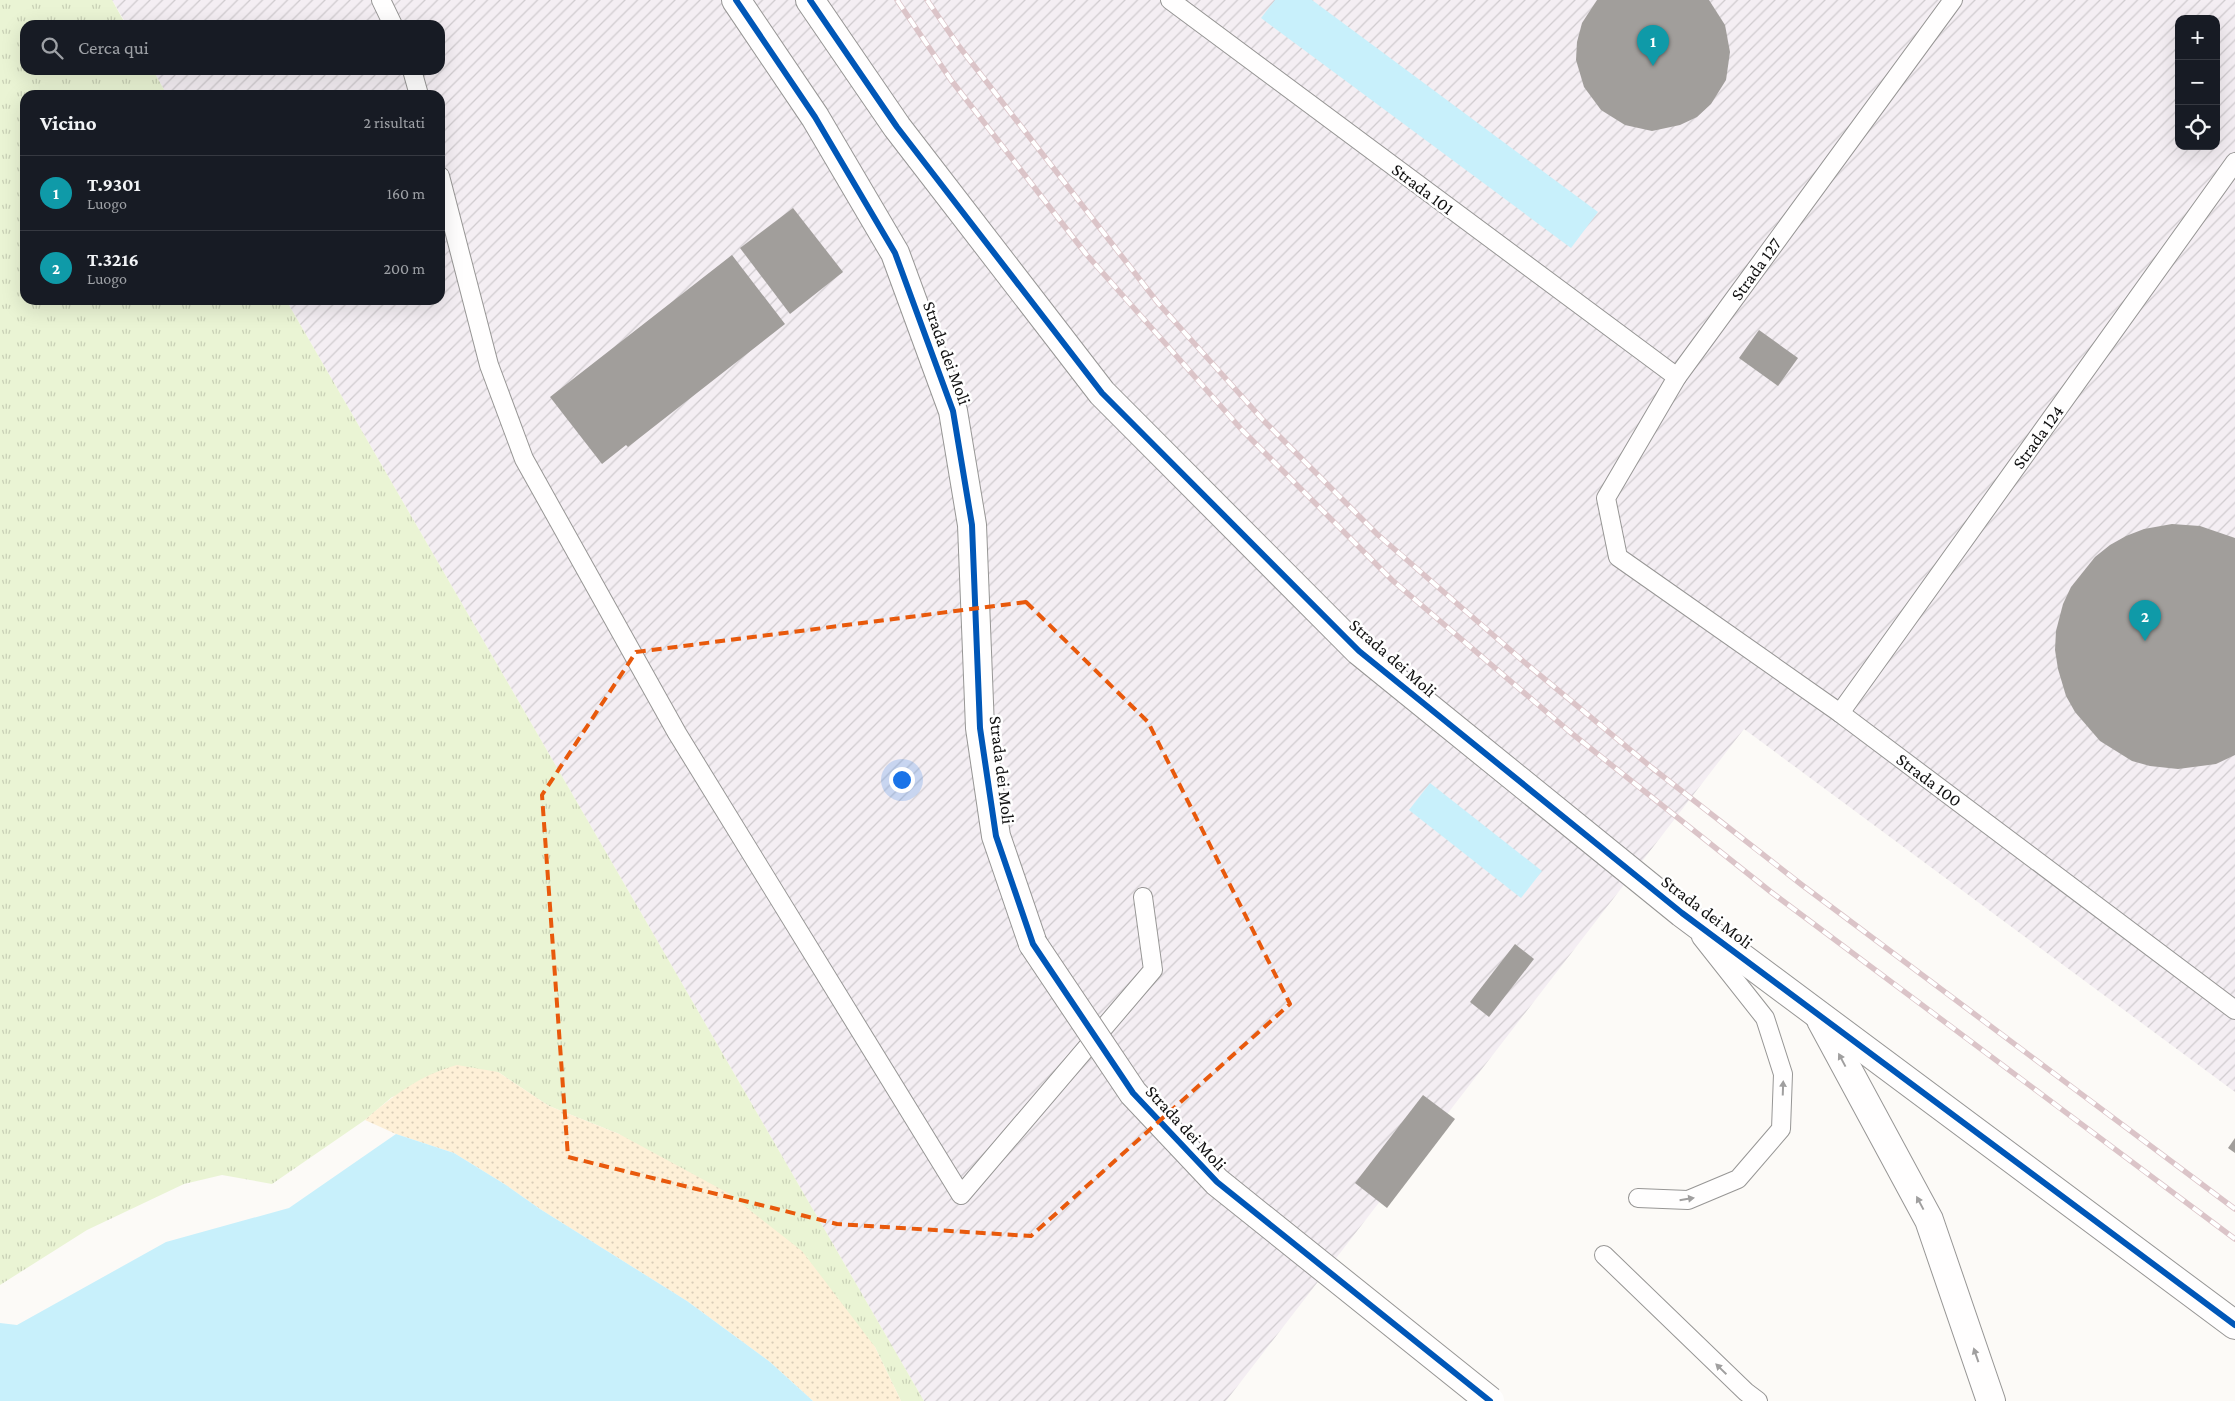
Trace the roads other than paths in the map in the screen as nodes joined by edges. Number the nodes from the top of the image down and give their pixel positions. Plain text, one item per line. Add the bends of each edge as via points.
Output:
1 (382, 0) edge
2 (736, 0) edge
3 (810, 0) edge
4 (1170, 0) edge
5 (1953, 0) edge
6 (391, 20) edge
7 (413, 75) edge
8 (417, 90) edge
9 (2235, 162) edge
10 (445, 195) edge
11 (1677, 377) junction
12 (1618, 557) joint
13 (1840, 713) junction
14 (1143, 897) dead end
15 (1682, 912) junction
16 (2235, 1010) edge
17 (1817, 1014) junction
18 (1638, 1198) dead end
19 (1604, 1254) dead end
20 (2235, 1325) edge
21 (1490, 1401) edge
22 (1758, 1401) edge
23 (1991, 1401) edge

1 - 6 lane
2 - 21 street, Strada dei Moli, bridge via 815,117 895,253 953,411 972,525 980,728 996,836 1033,944 1132,1093 1217,1182
3 - 15 street, Strada dei Moli via 897,127 1102,393 1359,652
4 - 11 lane, Strada 101
5 - 11 lane, Strada 127
7 - 8 lane
9 - 13 lane, Strada 124
10 - 14 lane via 489,365 524,459 677,733 961,1195 1153,970
11 - 12 lane, Strada 127 via 1606,498
12 - 13 lane, Strada 100
13 - 16 lane, Strada 100
15 - 17 street, Strada dei Moli
18 -> 15 lane via 1688,1200 1738,1180 1781,1129 1783,1074 1765,1018
17 - 20 street, Strada dei Moli
23 -> 17 street via 1929,1220
22 -> 19 lane

